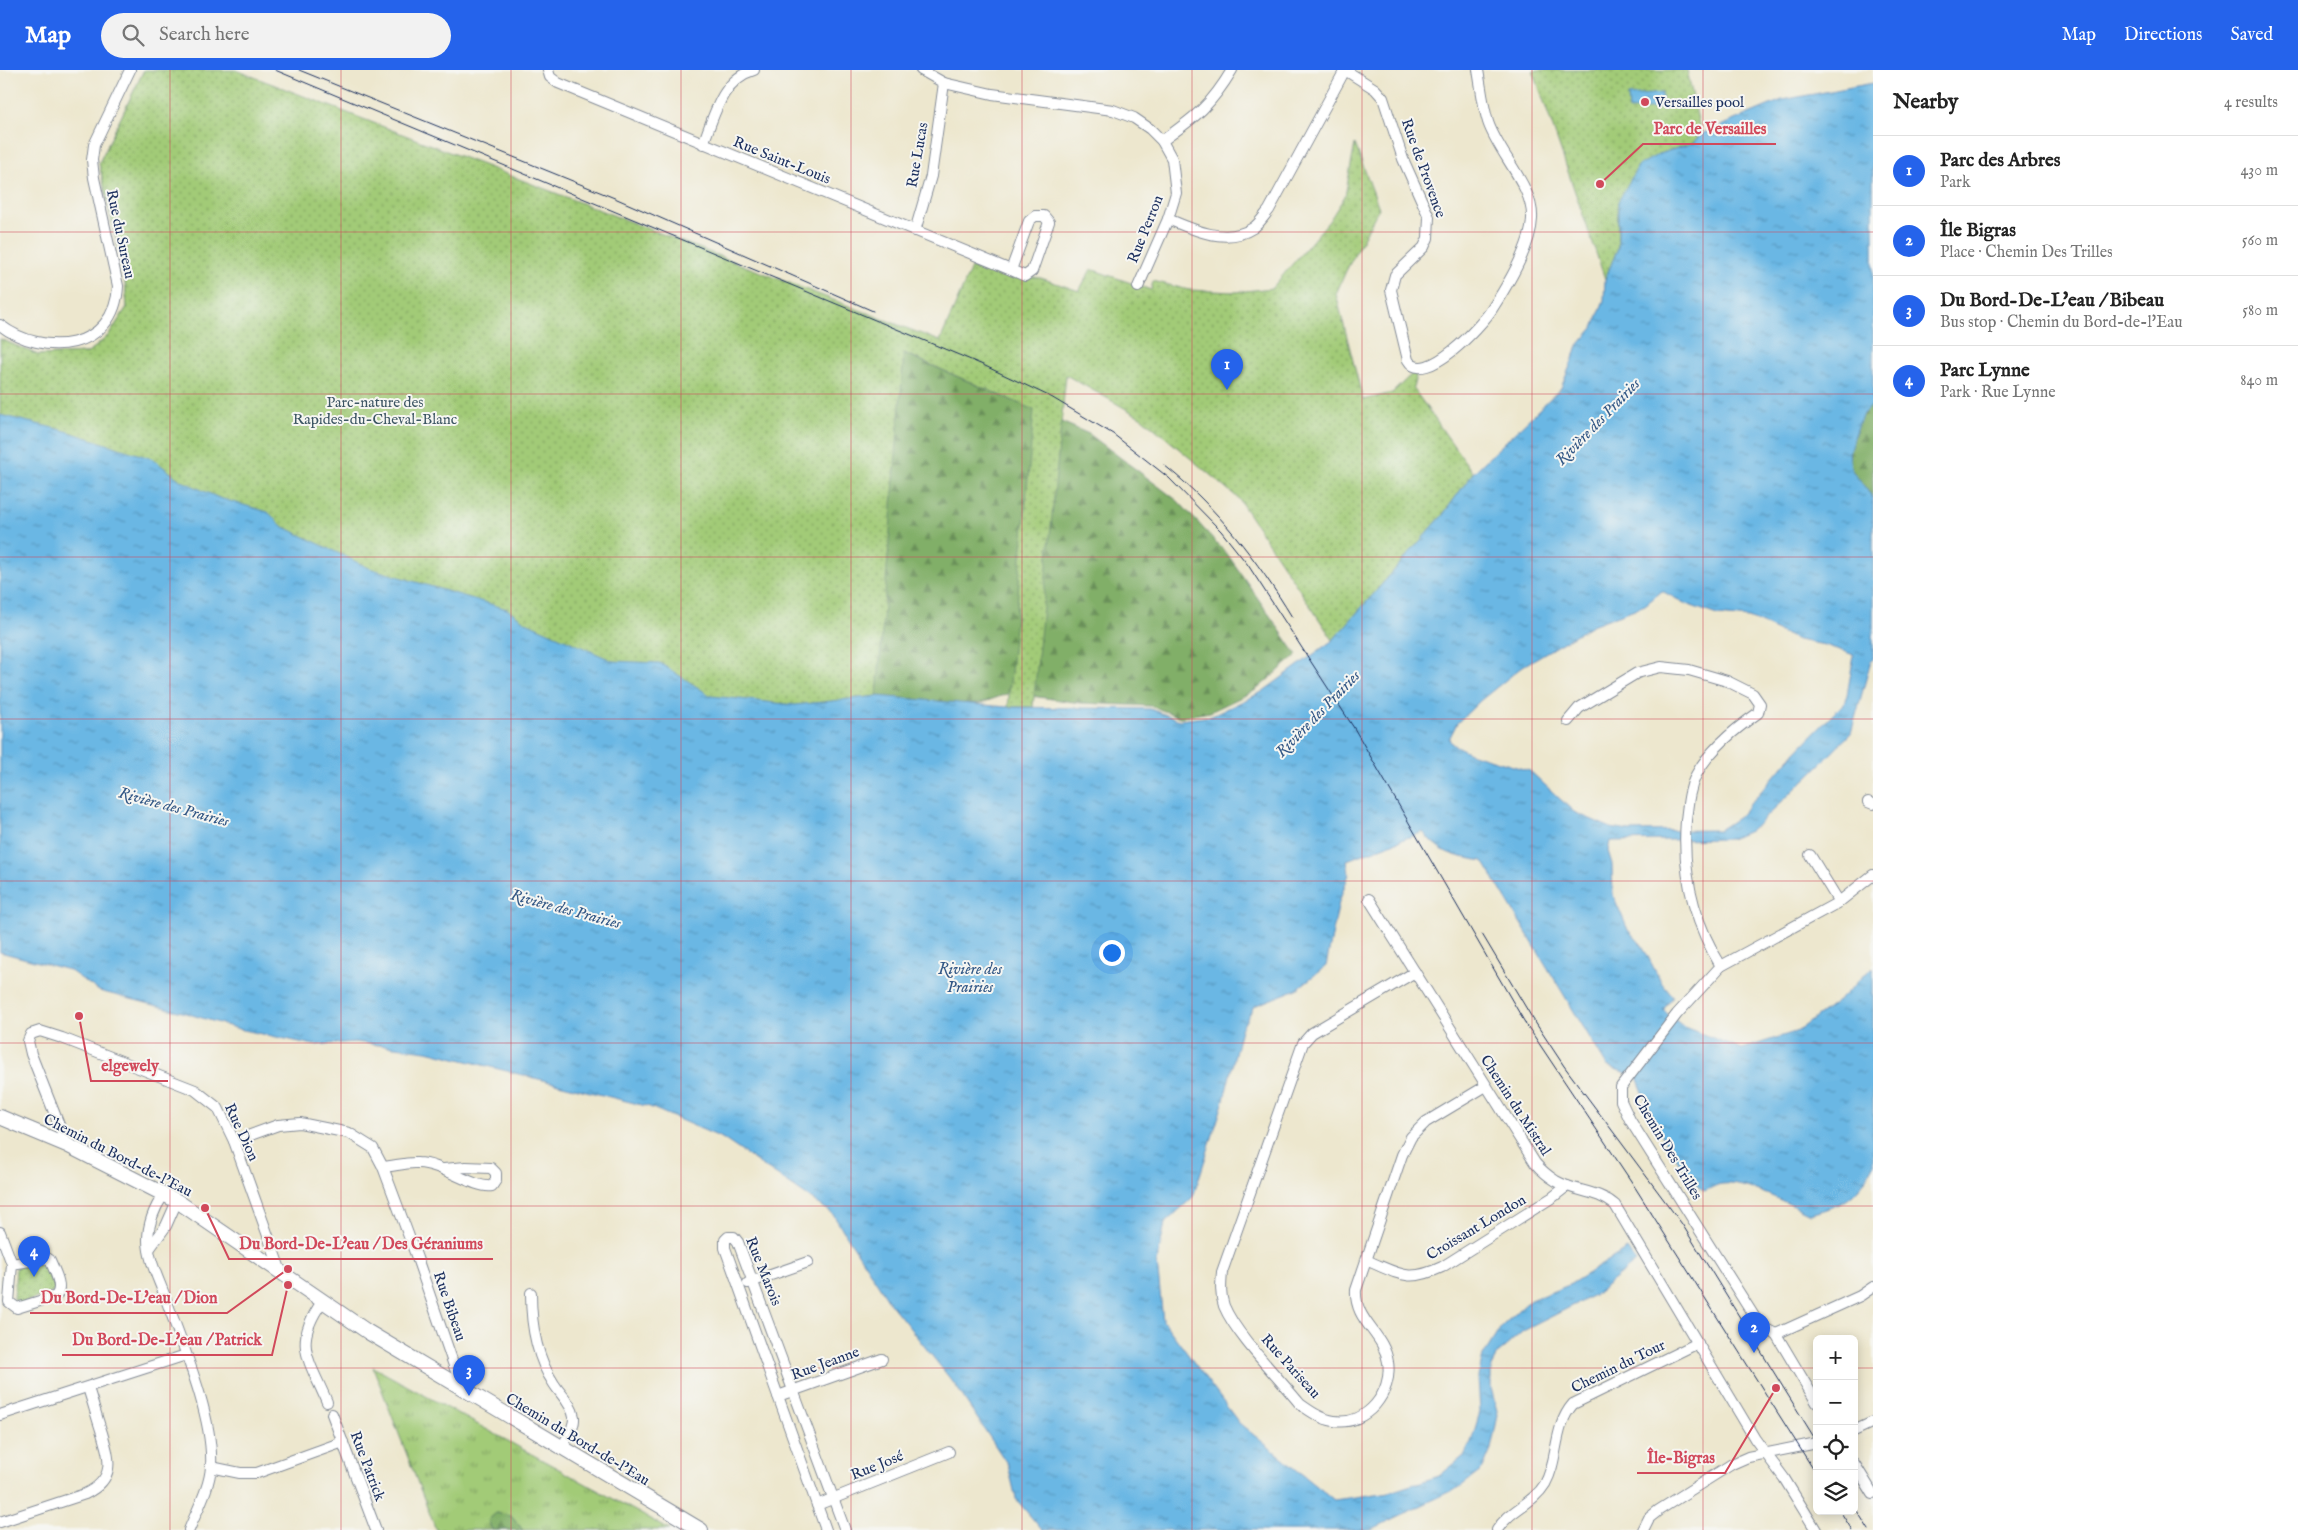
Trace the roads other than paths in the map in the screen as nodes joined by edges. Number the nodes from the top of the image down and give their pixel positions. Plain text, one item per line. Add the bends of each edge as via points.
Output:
1 (130, 70) edge
2 (548, 70) edge
3 (754, 70) edge
4 (921, 70) edge
5 (1232, 70) edge
6 (1345, 70) edge
7 (1478, 70) edge
8 (944, 83) junction
9 (1162, 141) junction
10 (703, 144) junction
11 (1168, 219) junction
12 (915, 232) junction
13 (1011, 270) junction
14 (1138, 286) dead end
15 (0, 325) edge
16 (1568, 721) dead end
17 (1810, 855) dead end
18 (1873, 875) edge
19 (1369, 899) dead end
20 (1839, 902) junction
21 (1722, 966) junction
22 (1415, 972) junction
23 (1486, 1086) junction
24 (0, 1117) edge
25 (234, 1141) junction
26 (67, 1145) junction
27 (383, 1167) junction
28 (444, 1169) dead end
29 (1567, 1186) junction
30 (164, 1194) junction
31 (177, 1200) junction
32 (0, 1232) edge
33 (150, 1248) junction
34 (1368, 1261) junction
35 (808, 1262) dead end
36 (12, 1264) junction
37 (281, 1273) junction
38 (753, 1281) junction
39 (739, 1286) junction
40 (1873, 1287) edge
41 (531, 1293) dead end
42 (322, 1302) junction
43 (1776, 1334) junction
44 (1698, 1343) junction
45 (186, 1355) junction
46 (882, 1359) dead end
47 (88, 1388) junction
48 (462, 1389) junction
49 (793, 1390) junction
50 (778, 1396) junction
51 (1813, 1396) edge
52 (327, 1402) dead end
53 (0, 1414) edge
54 (332, 1414) dead end
55 (1873, 1422) edge
56 (1858, 1429) edge
57 (343, 1442) junction
58 (1813, 1443) edge
59 (561, 1449) junction
60 (949, 1452) dead end
61 (1765, 1453) junction
62 (211, 1467) junction
63 (1858, 1470) edge
64 (1873, 1494) edge
65 (833, 1498) junction
66 (817, 1505) junction
67 (0, 1522) edge
68 (189, 1530) edge
69 (376, 1530) edge
70 (701, 1530) edge
71 (826, 1530) edge
72 (845, 1530) edge
73 (1497, 1530) edge
74 (1643, 1530) edge
75 (1816, 1530) edge

1 - 15 street, Rue du Sureau via 94,145 92,160 118,286 112,315 96,335 75,342 34,342 10,333
2 - 10 street, Rue Saint-Louis via 550,77 558,83
3 - 10 street via 738,77 726,88
4 - 8 street, Rue Perron
5 - 9 street via 1216,96 1200,113
6 - 7 street, Rue de Provence via 1383,98 1402,159 1429,217 1424,247 1395,275 1391,290 1408,360 1414,367 1424,368 1444,358 1491,310 1515,268 1531,229 1531,206 1488,123
6 - 11 street via 1270,210 1252,228 1218,235 1197,231
8 - 9 street, Rue Perron via 992,94 1113,110 1134,118
8 - 12 street, Rue Lucas via 931,176
9 - 11 street, Rue Perron via 1172,159 1176,177 1176,193
10 - 12 street, Rue Saint-Louis
11 - 14 street, Rue Perron
12 - 13 street, Rue Saint-Louis
13 - 13 street, Rue Saint-Louis via 1025,276 1032,271 1049,222 1044,216 1035,216 1029,222
16 - 21 street via 1579,708 1637,673 1661,667 1689,670 1727,682 1753,694 1760,704 1758,713 1739,726 1707,757 1688,797 1685,852 1688,888 1695,913
17 - 20 street
18 - 20 street, Chemin Des Trilles
19 - 22 street, Chemin du Mistral
20 - 21 street, Chemin Des Trilles
21 - 43 street, Chemin Des Trilles via 1677,1014 1626,1077 1620,1093 1623,1108 1757,1321
22 - 23 street, Chemin du Mistral
22 - 34 street, Rue Pariseau via 1312,1033 1303,1043 1222,1272 1220,1290 1232,1322 1300,1404 1335,1421 1360,1417 1376,1405 1389,1376 1384,1347 1358,1311 1355,1300
23 - 29 street, Chemin du Mistral via 1534,1163 1545,1174
23 - 34 street, Rue Pariseau via 1426,1122 1411,1137 1402,1155
24 - 26 street, Chemin du Bord-de-l'Eau
25 - 26 street, Rue Dion via 218,1108 195,1090 62,1038 40,1032 32,1034 28,1041 30,1054
25 - 27 street, Rue Bibeau via 278,1126 300,1123 349,1133 373,1148
25 - 37 street, Rue Dion
26 - 30 street, Chemin du Bord-de-l'Eau
27 - 28 street via 419,1162
27 - 48 street, Rue Bibeau
29 - 34 street, Croissant London via 1425,1275 1413,1277
29 - 44 street, Chemin du Mistral via 1596,1193 1615,1205
30 - 31 street, Chemin du Bord-de-l'Eau
30 - 33 street via 151,1220
31 - 33 street via 166,1226
31 - 37 street, Chemin du Bord-de-l'Eau
32 - 36 street
33 - 45 street
35 - 38 street
36 - 36 street via 11,1306 17,1308 59,1293 60,1288 47,1258
37 - 42 street, Chemin du Bord-de-l'Eau
38 - 39 street
38 - 39 street, Rue Marois via 738,1242 734,1237 728,1237 725,1248
38 - 49 street, Rue Marois
39 - 50 street, Rue Marois
40 - 43 street
41 - 59 street via 532,1322 541,1361 574,1416 573,1426
42 - 48 street, Chemin du Bord-de-l'Eau
42 - 52 street via 308,1324 304,1343
43 - 51 street
44 - 61 street
44 - 73 street, Chemin du Tour via 1573,1404 1565,1413 1550,1474 1543,1486
45 - 47 street
45 - 62 street via 208,1426
46 - 49 street, Rue Jeanne
47 - 53 street
47 - 67 street via 110,1460 108,1473 98,1488 86,1494
48 - 59 street, Chemin du Bord-de-l'Eau
49 - 50 street, Rue Jeanne
49 - 65 street, Rue Marois
50 - 66 street, Rue Marois
54 - 57 street, Rue Patrick
55 - 56 street
57 - 62 street via 257,1473
57 - 69 street, Rue Patrick
58 - 61 street
59 - 70 street, Chemin du Bord-de-l'Eau
60 - 65 street, Rue José
61 - 74 street via 1732,1464 1659,1510 1649,1518
61 - 75 street
62 - 68 street
63 - 64 street
65 - 66 street, Rue José
65 - 72 street, Rue Marois
66 - 71 street, Rue Marois

